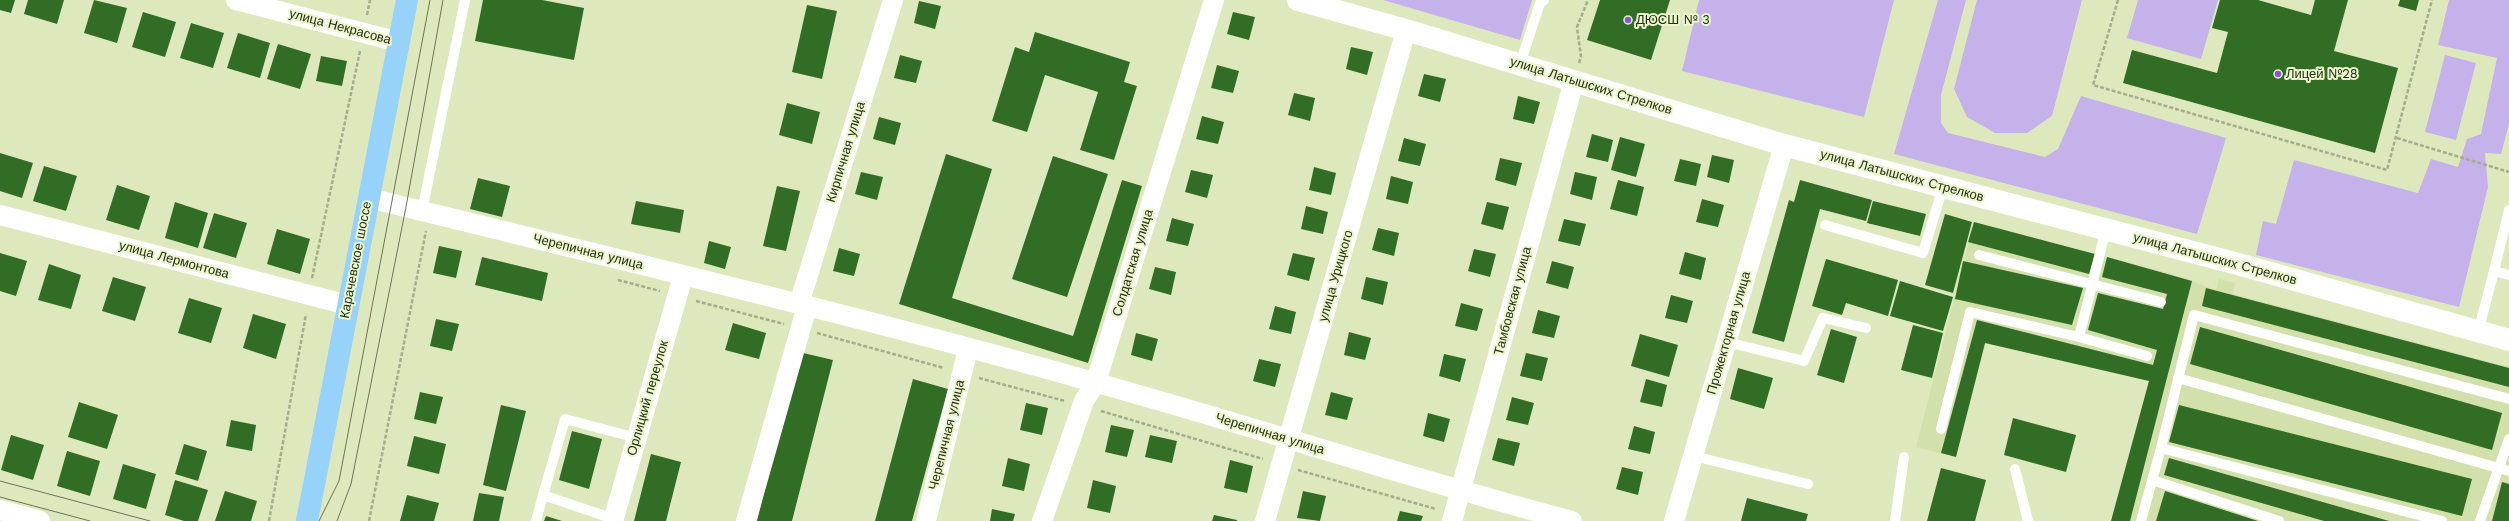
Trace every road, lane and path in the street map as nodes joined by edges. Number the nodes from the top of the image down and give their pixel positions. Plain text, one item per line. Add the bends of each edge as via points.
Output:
1 (236, 0) edge
2 (370, 0) edge
3 (407, 0) edge
4 (465, 0) edge
5 (893, 0) edge
6 (1214, 0) edge
7 (1298, 0) edge
8 (1544, 0) edge
9 (1588, 0) edge
10 (2118, 0) edge
11 (2432, 0) edge
12 (1406, 30) junction
13 (364, 33) junction
14 (398, 42) junction
15 (1520, 64) junction
16 (1574, 81) junction
17 (2397, 138) junction
18 (1784, 145) junction
19 (2509, 172) edge
20 (1943, 187) junction
21 (368, 198) junction
22 (2509, 210) edge
23 (426, 212) junction
24 (0, 215) edge
25 (1825, 225) dead end
26 (2106, 229) junction
27 (1979, 255) dead end
28 (2494, 271) junction
29 (2509, 275) edge
30 (683, 276) junction
31 (2092, 284) junction
32 (309, 295) junction
33 (2161, 302) dead end
34 (348, 305) junction
35 (803, 305) junction
36 (1866, 328) dead end
37 (2478, 332) junction
38 (2079, 337) junction
39 (2509, 340) edge
40 (1727, 342) junction
41 (968, 349) junction
42 (2147, 356) dead end
43 (2178, 378) junction
44 (1096, 382) junction
45 (2509, 399) edge
46 (1941, 429) dead end
47 (637, 438) junction
48 (1290, 439) junction
49 (2509, 439) edge
50 (2161, 448) junction
51 (1693, 456) junction
52 (1904, 457) dead end
53 (2015, 469) dead end
54 (2504, 470) edge
55 (2152, 480) junction
56 (1808, 484) dead end
57 (1461, 492) junction
58 (543, 495) junction
59 (0, 510) edge
60 (613, 520) edge
61 (40, 521) edge
62 (269, 521) edge
63 (307, 521) edge
64 (369, 521) edge
65 (536, 521) edge
66 (746, 521) edge
67 (926, 521) edge
68 (1042, 521) edge
69 (1265, 521) edge
70 (1452, 521) edge
71 (1572, 521) edge
72 (1674, 521) edge
73 (1895, 521) edge
74 (2028, 521) edge
75 (2141, 521) edge
76 (2280, 521) edge
77 (2442, 521) edge
78 (2480, 521) edge

1 - 13 street, улица Некрасова
2 - 13 path
3 - 14 highway, Карачевское шоссе
4 - 23 lane
5 - 35 street, Кирпичная улица
6 - 44 street, Солдатская улица
7 - 12 street, улица Латышских Стрелков
8 - 15 lane via 1540,3
9 - 16 path via 1577,27 1581,57
10 - 17 path via 2093,85 2387,170
11 - 17 path
12 - 15 street, улица Латышских Стрелков
12 - 48 street, улица Урицкого
13 - 14 street, улица Некрасова
13 - 32 path
14 - 21 highway, Карачевское шоссе
15 - 16 street, улица Латышских Стрелков
16 - 18 street, улица Латышских Стрелков
16 - 57 street, Тамбовская улица
17 - 19 path
18 - 20 street, улица Латышских Стрелков
18 - 40 street, Прожекторная улица
20 - 25 lane via 1923,253
20 - 26 street, улица Латышских Стрелков
21 - 23 street, Черепичная улица
21 - 34 highway, Карачевское шоссе
22 - 28 lane
23 - 30 street, Черепичная улица
23 - 64 path
24 - 32 street, улица Лермонтова
26 - 31 lane
26 - 37 street, улица Латышских Стрелков
27 - 31 lane
28 - 29 lane
28 - 37 lane
30 - 35 street, Черепичная улица
30 - 47 street, Орлицкий переулок
31 - 33 lane
31 - 38 lane
32 - 34 street, улица Лермонтова
32 - 62 path
34 - 63 highway, Карачевское шоссе
35 - 41 street, Черепичная улица
35 - 66 street
36 - 40 lane via 1823,318 1804,361
37 - 39 street, улица Латышских Стрелков
38 - 42 lane
38 - 46 lane via 1970,312
40 - 51 street, Прожекторная улица
41 - 44 street, Черепичная улица
41 - 67 street, Черепичная улица
43 - 45 lane via 2194,315
43 - 50 lane
43 - 54 lane
44 - 48 street, Черепичная улица
44 - 68 street, Солдатская улица via 1084,401
47 - 58 lane via 565,419
47 - 60 street, Орлицкий переулок
48 - 57 street, Черепичная улица
48 - 69 street, улица Урицкого
49 - 54 lane
50 - 55 lane
50 - 77 lane
51 - 56 lane
51 - 72 street, Прожекторная улица
52 - 73 lane
53 - 74 lane
54 - 78 lane
55 - 75 lane
55 - 76 lane
57 - 70 street, Тамбовская улица
57 - 71 street, Черепичная улица
58 - 60 lane
58 - 65 lane
59 - 61 street

